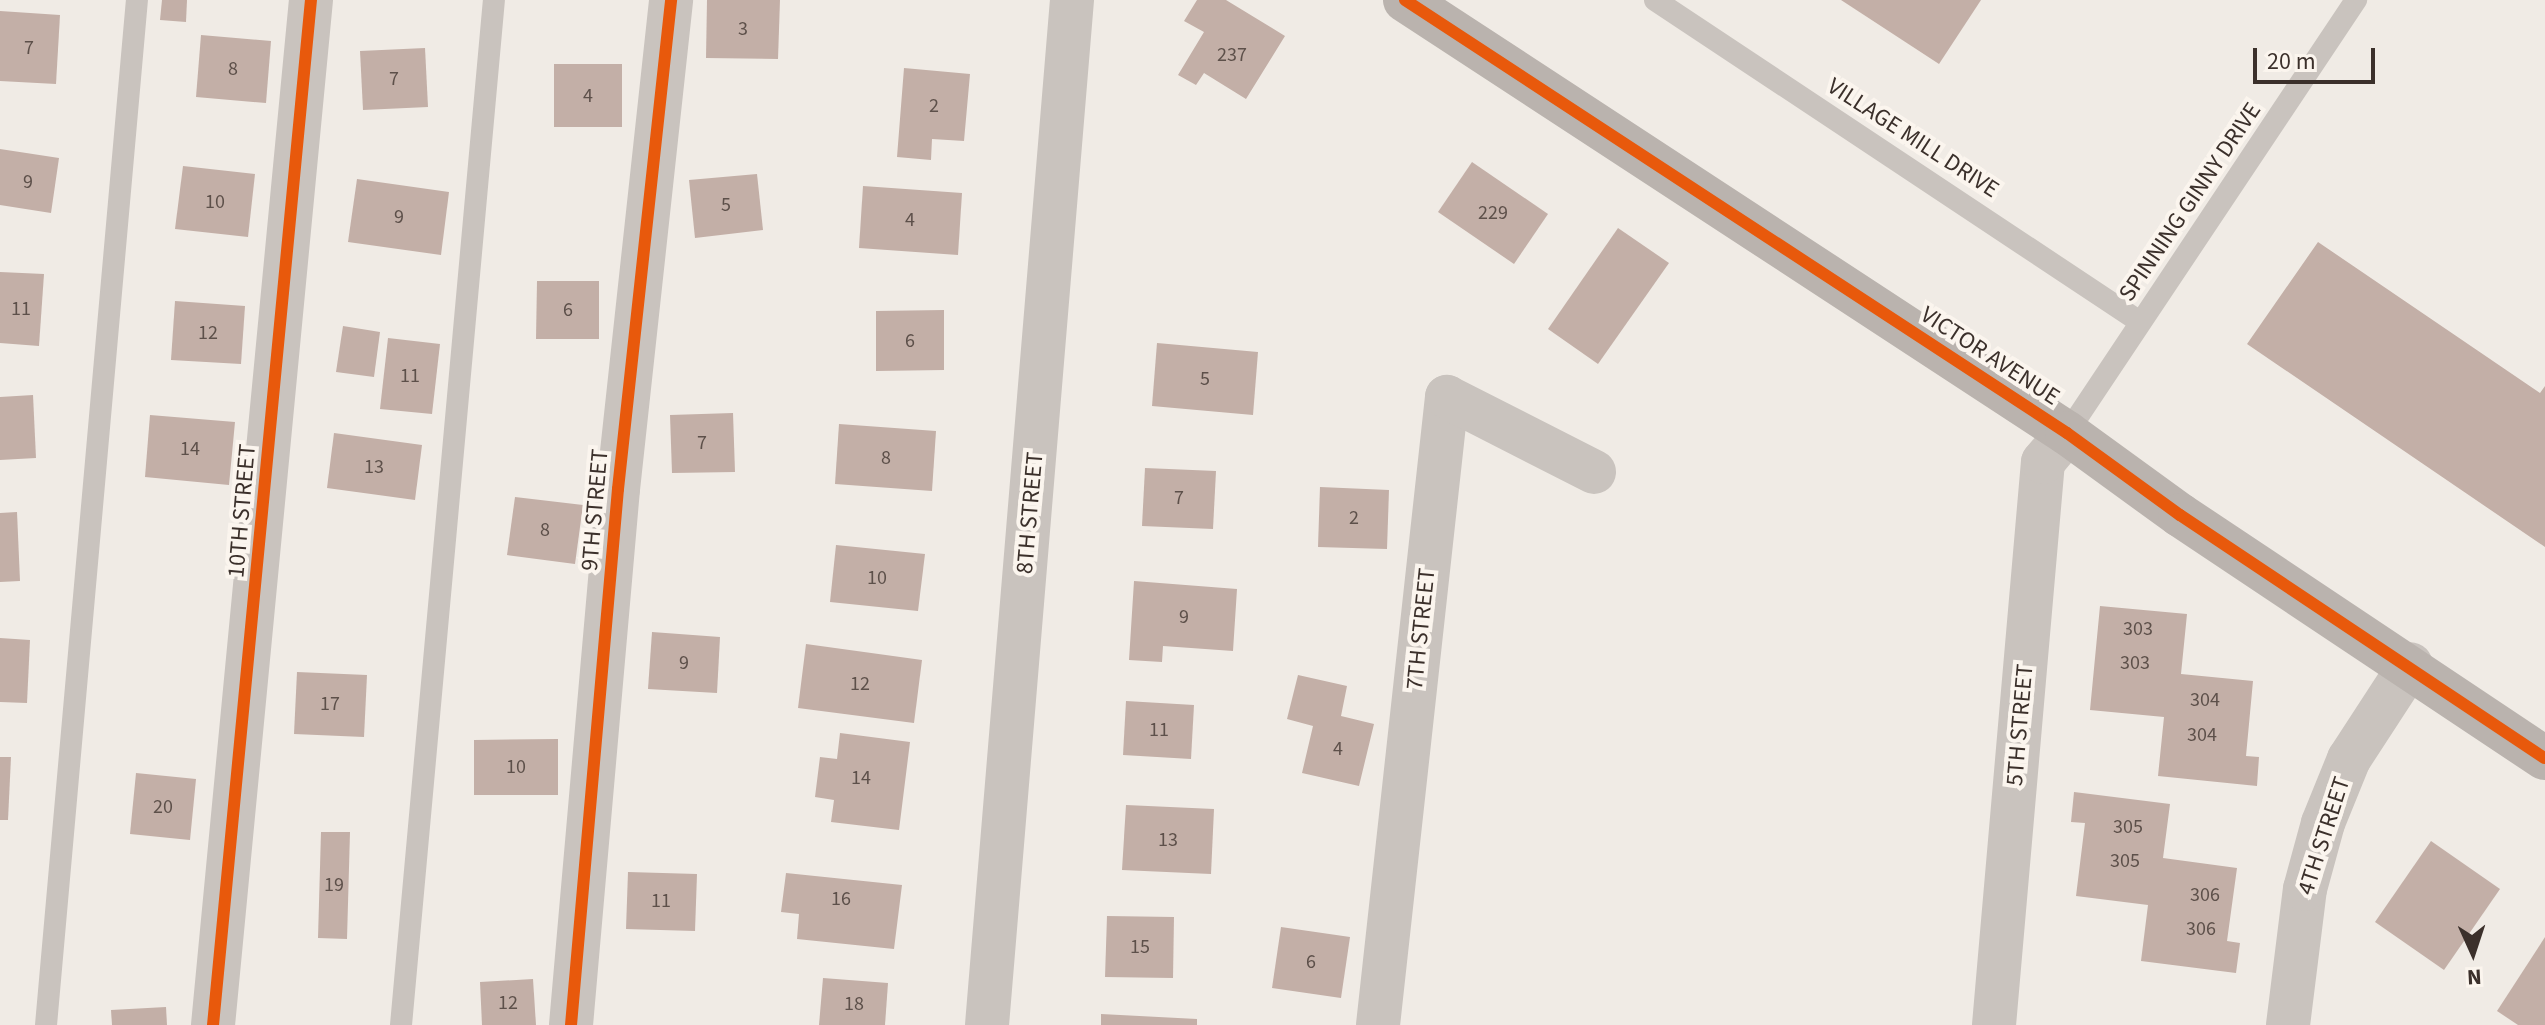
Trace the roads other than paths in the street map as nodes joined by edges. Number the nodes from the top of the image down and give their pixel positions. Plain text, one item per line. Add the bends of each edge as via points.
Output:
1 (137, 0) edge
2 (311, 0) edge
3 (494, 0) edge
4 (671, 0) edge
5 (1072, 0) edge
6 (1405, 0) edge
7 (1655, 0) edge
8 (2356, 0) edge
9 (2140, 322) junction
10 (2067, 433) junction
11 (1594, 472) dead end
12 (2411, 664) junction
13 (2545, 758) edge
14 (46, 1025) edge
15 (213, 1025) edge
16 (401, 1025) edge
17 (571, 1025) edge
18 (987, 1025) edge
19 (1378, 1025) edge
20 (1994, 1025) edge
21 (2288, 1025) edge

1 - 14 lane
2 - 15 street, 10TH STREET
3 - 16 lane
4 - 17 street, 9TH STREET via 618,489
5 - 18 street, 8TH STREET
6 - 10 street, VICTOR AVENUE
7 - 9 lane, VILLAGE MILL DRIVE
8 - 9 lane, SPINNING GINNY DRIVE
9 - 10 lane, SPINNING GINNY DRIVE
10 - 12 street, VICTOR AVENUE via 2180,515
10 - 20 street, 5TH STREET via 2043,462
11 - 19 street, 7TH STREET via 1447,397
12 - 13 street, VICTOR AVENUE
12 - 21 street, 4TH STREET via 2349,759 2323,823 2305,889

